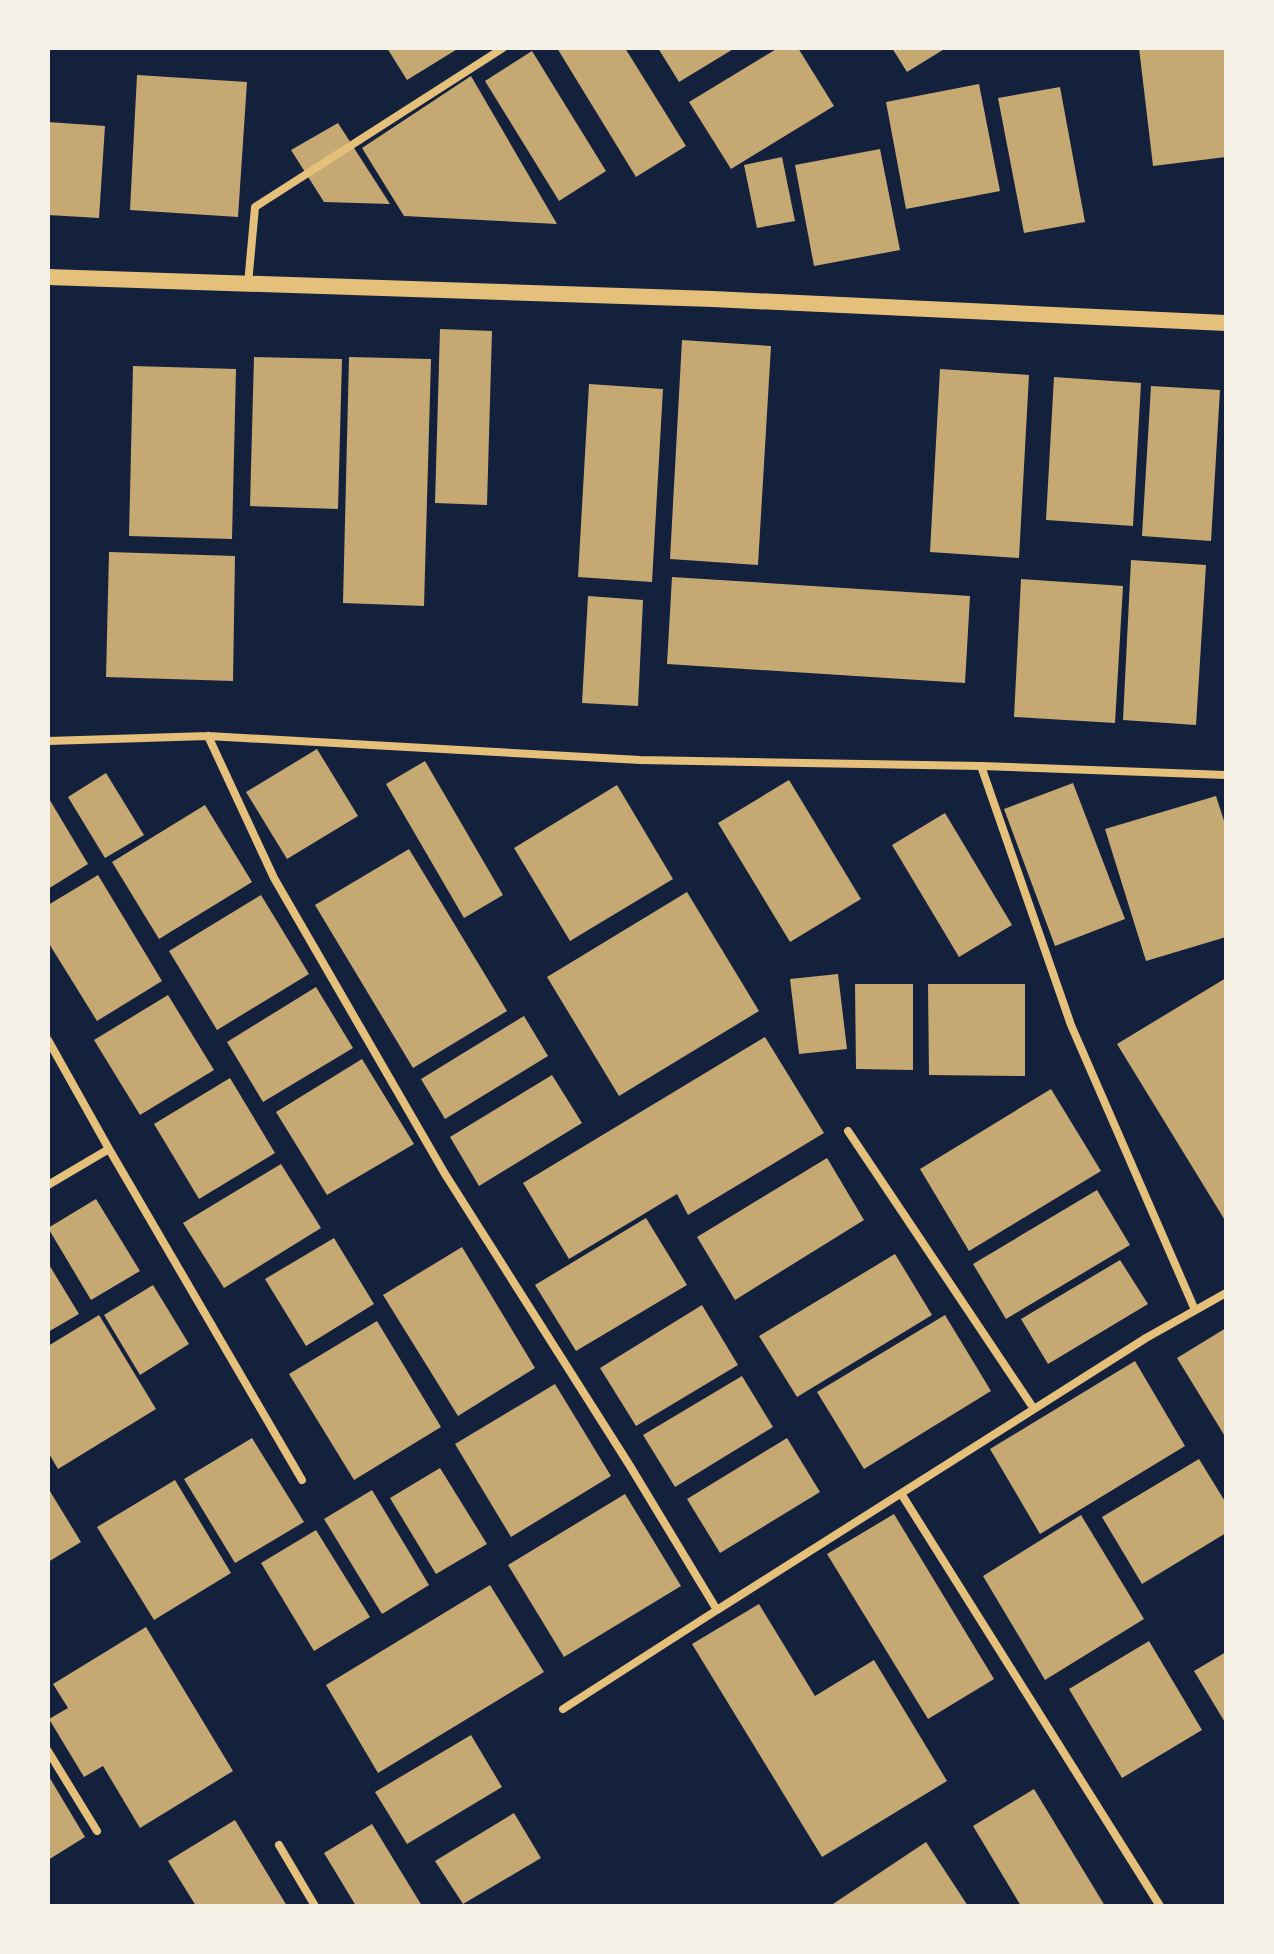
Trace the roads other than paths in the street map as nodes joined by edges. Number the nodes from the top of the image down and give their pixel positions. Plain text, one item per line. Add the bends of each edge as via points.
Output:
1 (503, 48) edge
2 (48, 277) edge
3 (248, 284) junction
4 (1226, 323) edge
5 (208, 736) junction
6 (48, 741) edge
7 (981, 766) junction
8 (1226, 775) edge
9 (48, 1040) edge
10 (848, 1131) dead end
11 (109, 1149) junction
12 (48, 1185) edge
13 (1226, 1293) edge
14 (1195, 1310) junction
15 (1034, 1409) junction
16 (302, 1480) dead end
17 (902, 1495) junction
18 (717, 1610) junction
19 (563, 1709) dead end
20 (48, 1751) edge
21 (97, 1831) dead end
22 (279, 1845) dead end
23 (315, 1906) edge
24 (1160, 1906) edge

1 - 3 street via 255,207
2 - 3 main road
3 - 4 main road
5 - 6 street
5 - 7 street via 640,760
5 - 18 street via 274,878 422,1134
7 - 8 street
7 - 14 street via 1071,1025
9 - 11 street
10 - 15 street
11 - 12 street
11 - 16 street
13 - 14 street
14 - 15 street
15 - 17 street
17 - 18 street
17 - 24 street
18 - 19 street
20 - 21 street
22 - 23 street

